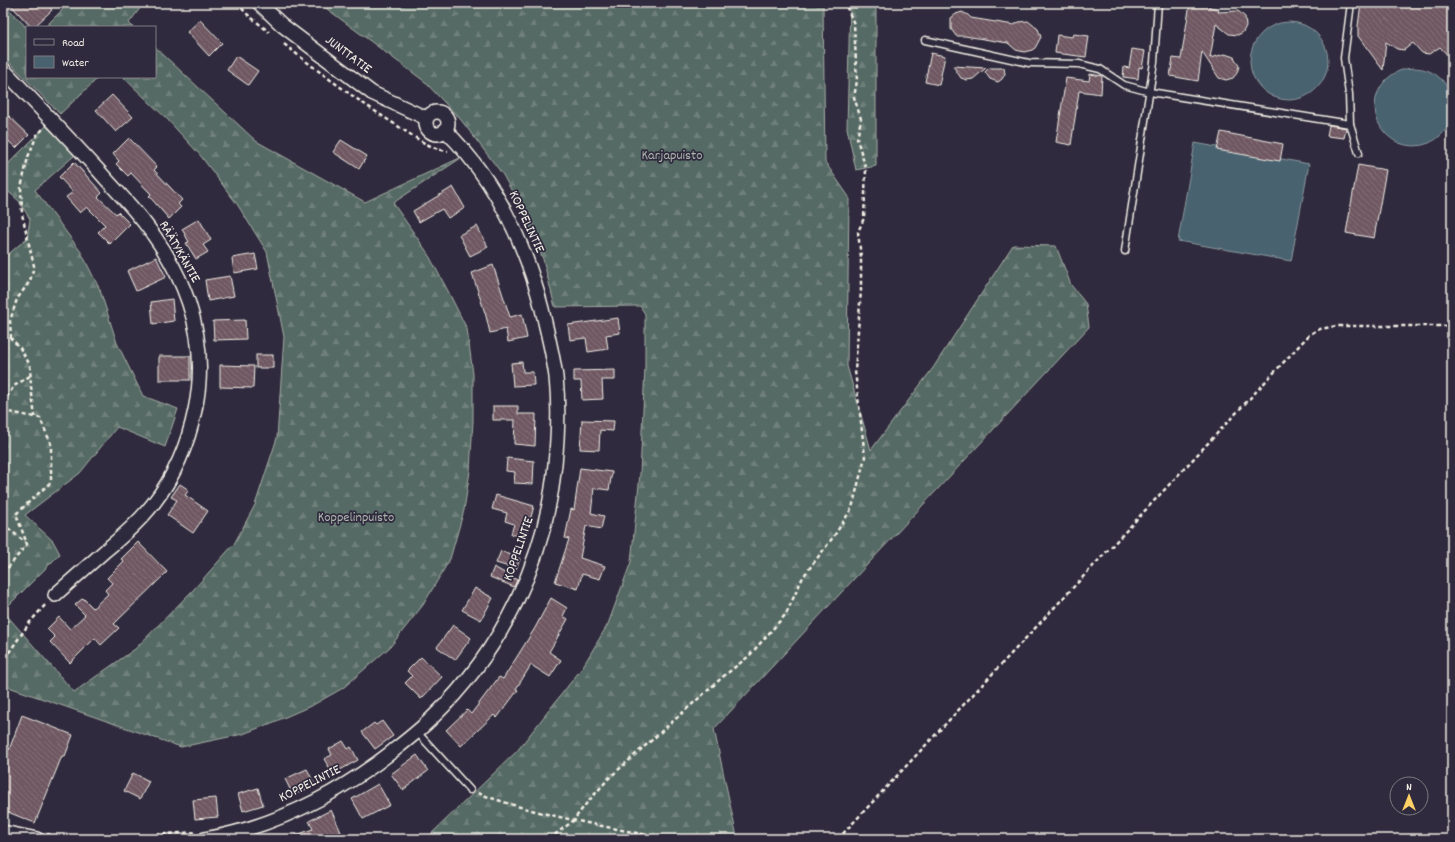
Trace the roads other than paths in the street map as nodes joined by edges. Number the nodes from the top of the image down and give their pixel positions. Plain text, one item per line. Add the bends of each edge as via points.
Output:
1 (259, 3) edge
2 (1158, 3) edge
3 (1351, 3) edge
4 (925, 40) dead end
5 (3, 69) edge
6 (1150, 92) junction
7 (1350, 124) junction
8 (445, 130) joint
9 (1359, 153) dead end
10 (1125, 251) dead end
11 (55, 595) road end
12 (417, 732) junction
13 (470, 790) road end
14 (3, 832) edge
15 (202, 835) edge
16 (37, 839) edge

1 - 8 street, JUNTTATIE via 282,25 372,93 426,118 429,131 436,134
2 - 6 lane
3 - 7 lane via 1344,58
4 - 6 lane via 1029,63 1079,64 1100,69 1124,85
5 - 11 street, RÄÄTYKÄNTIE via 135,211 152,235 185,292 193,315 199,352 198,398 192,424 182,453 168,481 153,504 134,525
6 - 7 lane
6 - 10 lane
7 - 9 lane
8 - 12 street, KOPPELINTIE via 462,146 505,210 533,276 549,337 556,378 558,440 544,531 514,608 472,673
12 - 13 lane
12 - 15 street, KOPPELINTIE via 344,786 321,798 264,824 231,834
14 - 16 street

